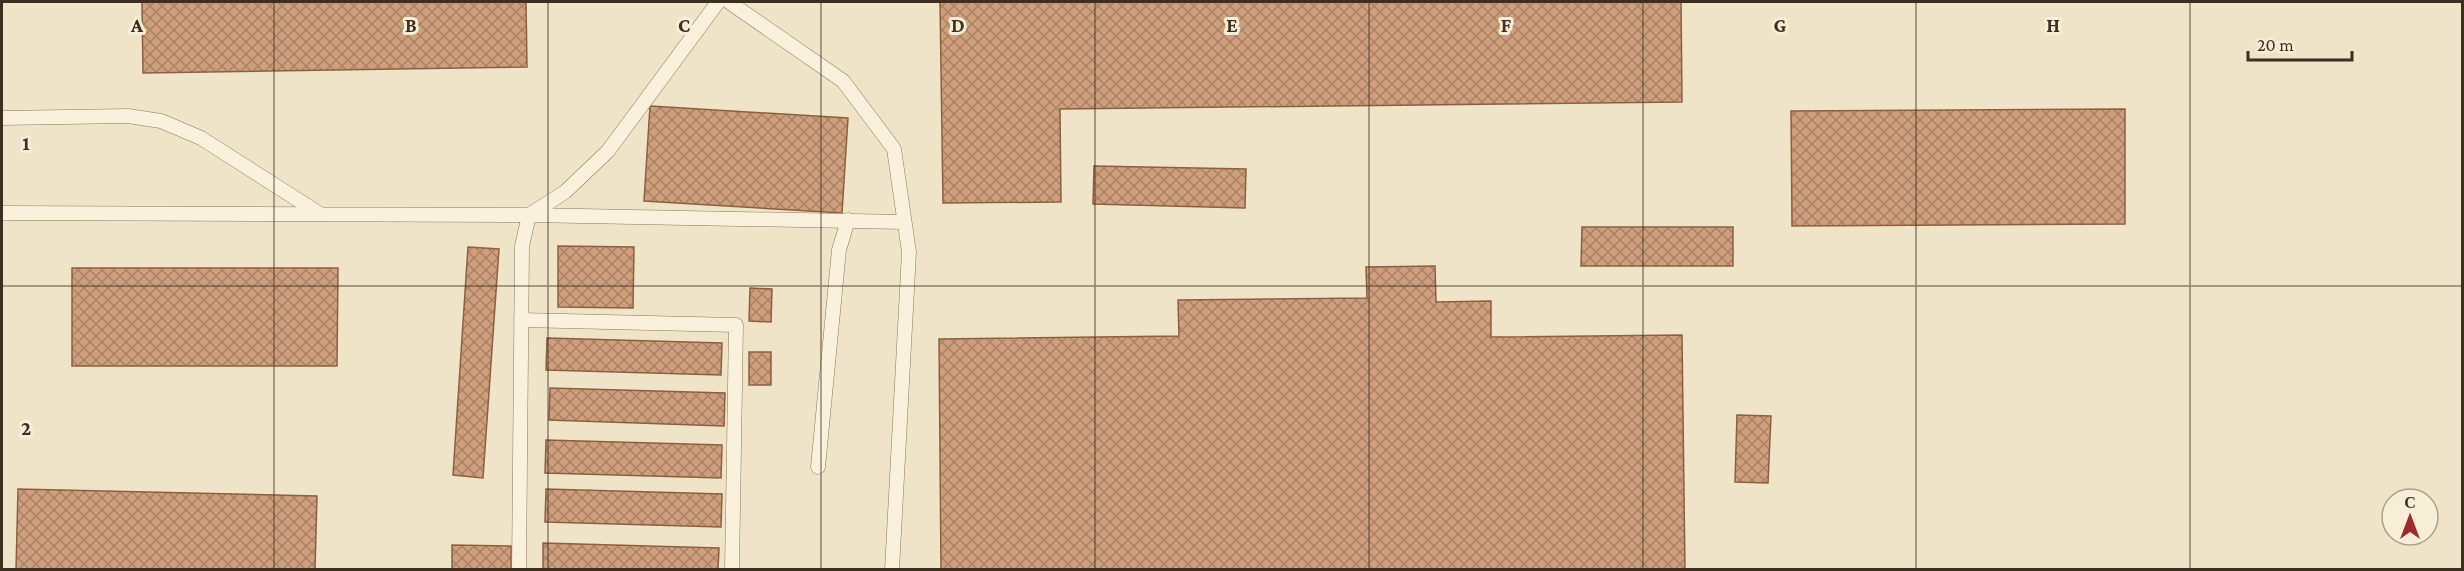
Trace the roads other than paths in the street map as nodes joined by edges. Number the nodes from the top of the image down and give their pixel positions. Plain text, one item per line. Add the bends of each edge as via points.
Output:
1 (718, 2) edge
2 (729, 2) edge
3 (2, 118) edge
4 (2, 213) edge
5 (320, 214) junction
6 (529, 215) junction
7 (848, 220) junction
8 (904, 222) junction
9 (521, 320) junction
10 (818, 467) dead end
11 (519, 570) edge
12 (732, 570) edge
13 (892, 570) edge

1 - 6 lane via 608,151 565,192
2 - 8 lane via 843,81 894,149
3 - 5 lane via 128,116 160,121 201,138
4 - 5 lane
5 - 6 lane
6 - 7 lane
6 - 9 lane via 522,246
7 - 8 lane
7 - 10 lane via 839,250
8 - 13 lane via 909,252
9 - 11 lane
9 - 12 lane via 736,325

